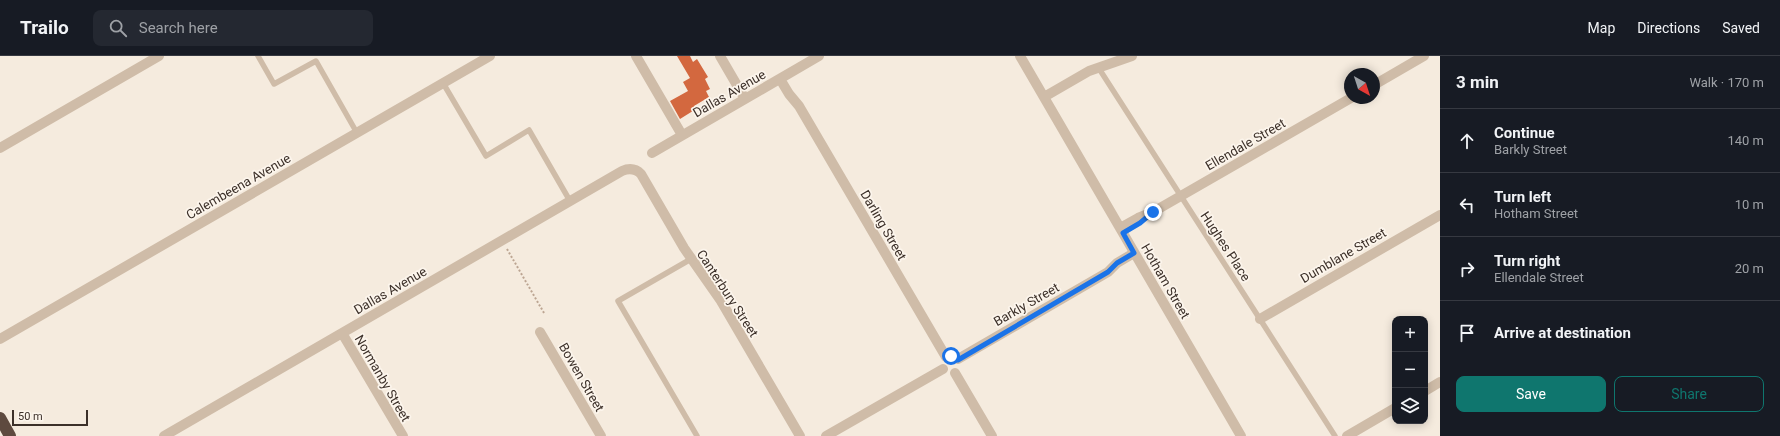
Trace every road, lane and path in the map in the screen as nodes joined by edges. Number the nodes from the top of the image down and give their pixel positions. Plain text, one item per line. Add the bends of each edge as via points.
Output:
1 (160, 56) edge
2 (258, 56) edge
3 (490, 56) edge
4 (636, 56) edge
5 (720, 56) edge
6 (819, 56) edge
7 (1020, 56) edge
8 (1132, 56) edge
9 (1424, 56) edge
10 (1098, 67) junction
11 (783, 77) junction
12 (1380, 82) edge
13 (443, 83) junction
14 (1044, 97) junction
15 (745, 99) junction
16 (1344, 102) edge
17 (357, 133) junction
18 (682, 135) junction
19 (0, 148) edge
20 (652, 153) dead end
21 (630, 169) joint
22 (1181, 196) junction
23 (570, 201) junction
24 (1440, 215) edge
25 (1121, 231) junction
26 (507, 249) dead end
27 (1136, 256) junction
28 (691, 259) junction
29 (544, 313) dead end
30 (1260, 318) junction
31 (540, 332) dead end
32 (342, 333) junction
33 (0, 339) edge
34 (946, 357) junction
35 (958, 360) junction
36 (943, 369) junction
37 (955, 372) junction
38 (1440, 382) edge
39 (1428, 389) edge
40 (1392, 410) edge
41 (0, 418) edge
42 (178, 432) edge
43 (10, 436) edge
44 (164, 436) edge
45 (403, 436) edge
46 (601, 436) edge
47 (697, 436) edge
48 (800, 436) edge
49 (826, 436) edge
50 (992, 436) edge
51 (1241, 436) edge
52 (1335, 436) edge
53 (1347, 436) edge

1 - 19 street
2 - 17 lane via 274,84 316,61
3 - 13 street, Calembeena Avenue
4 - 18 street
5 - 15 street
6 - 11 street, Dallas Avenue
7 - 14 street, Hotham Street
8 - 10 street
9 - 12 street
10 - 14 street
10 - 22 lane, Hughes Place
11 - 15 street, Dallas Avenue
11 - 34 street, Darling Street via 794,90 799,106
13 - 17 street, Calembeena Avenue
13 - 23 lane via 486,156 529,130
14 - 25 street, Hotham Street
15 - 18 street, Dallas Avenue
16 - 22 street, Ellendale Street
17 - 33 street, Calembeena Avenue
18 - 20 street, Dallas Avenue
21 - 23 street, Dallas Avenue
21 - 28 street, Canterbury Street via 641,174
22 - 25 street, Ellendale Street via 1153,212 1140,223
22 - 30 lane, Hughes Place
23 - 32 street, Dallas Avenue
24 - 30 street, Dumblane Street
25 - 27 street, Hotham Street
26 - 29 path
27 - 35 street, Barkly Street via 1120,269 1108,272
27 - 51 street, Hotham Street
28 - 47 lane via 618,300
28 - 48 street, Canterbury Street via 721,301
30 - 52 lane, Hughes Place
31 - 46 street, Bowen Street
32 - 42 street, Dallas Avenue
32 - 45 street, Normanby Street
34 - 35 street via 951,356
34 - 36 street via 941,364
35 - 37 street via 960,365
36 - 37 street via 950,374
36 - 49 street
37 - 50 street
38 - 39 street
40 - 53 street
41 - 43 highway
42 - 44 street, Dallas Avenue

